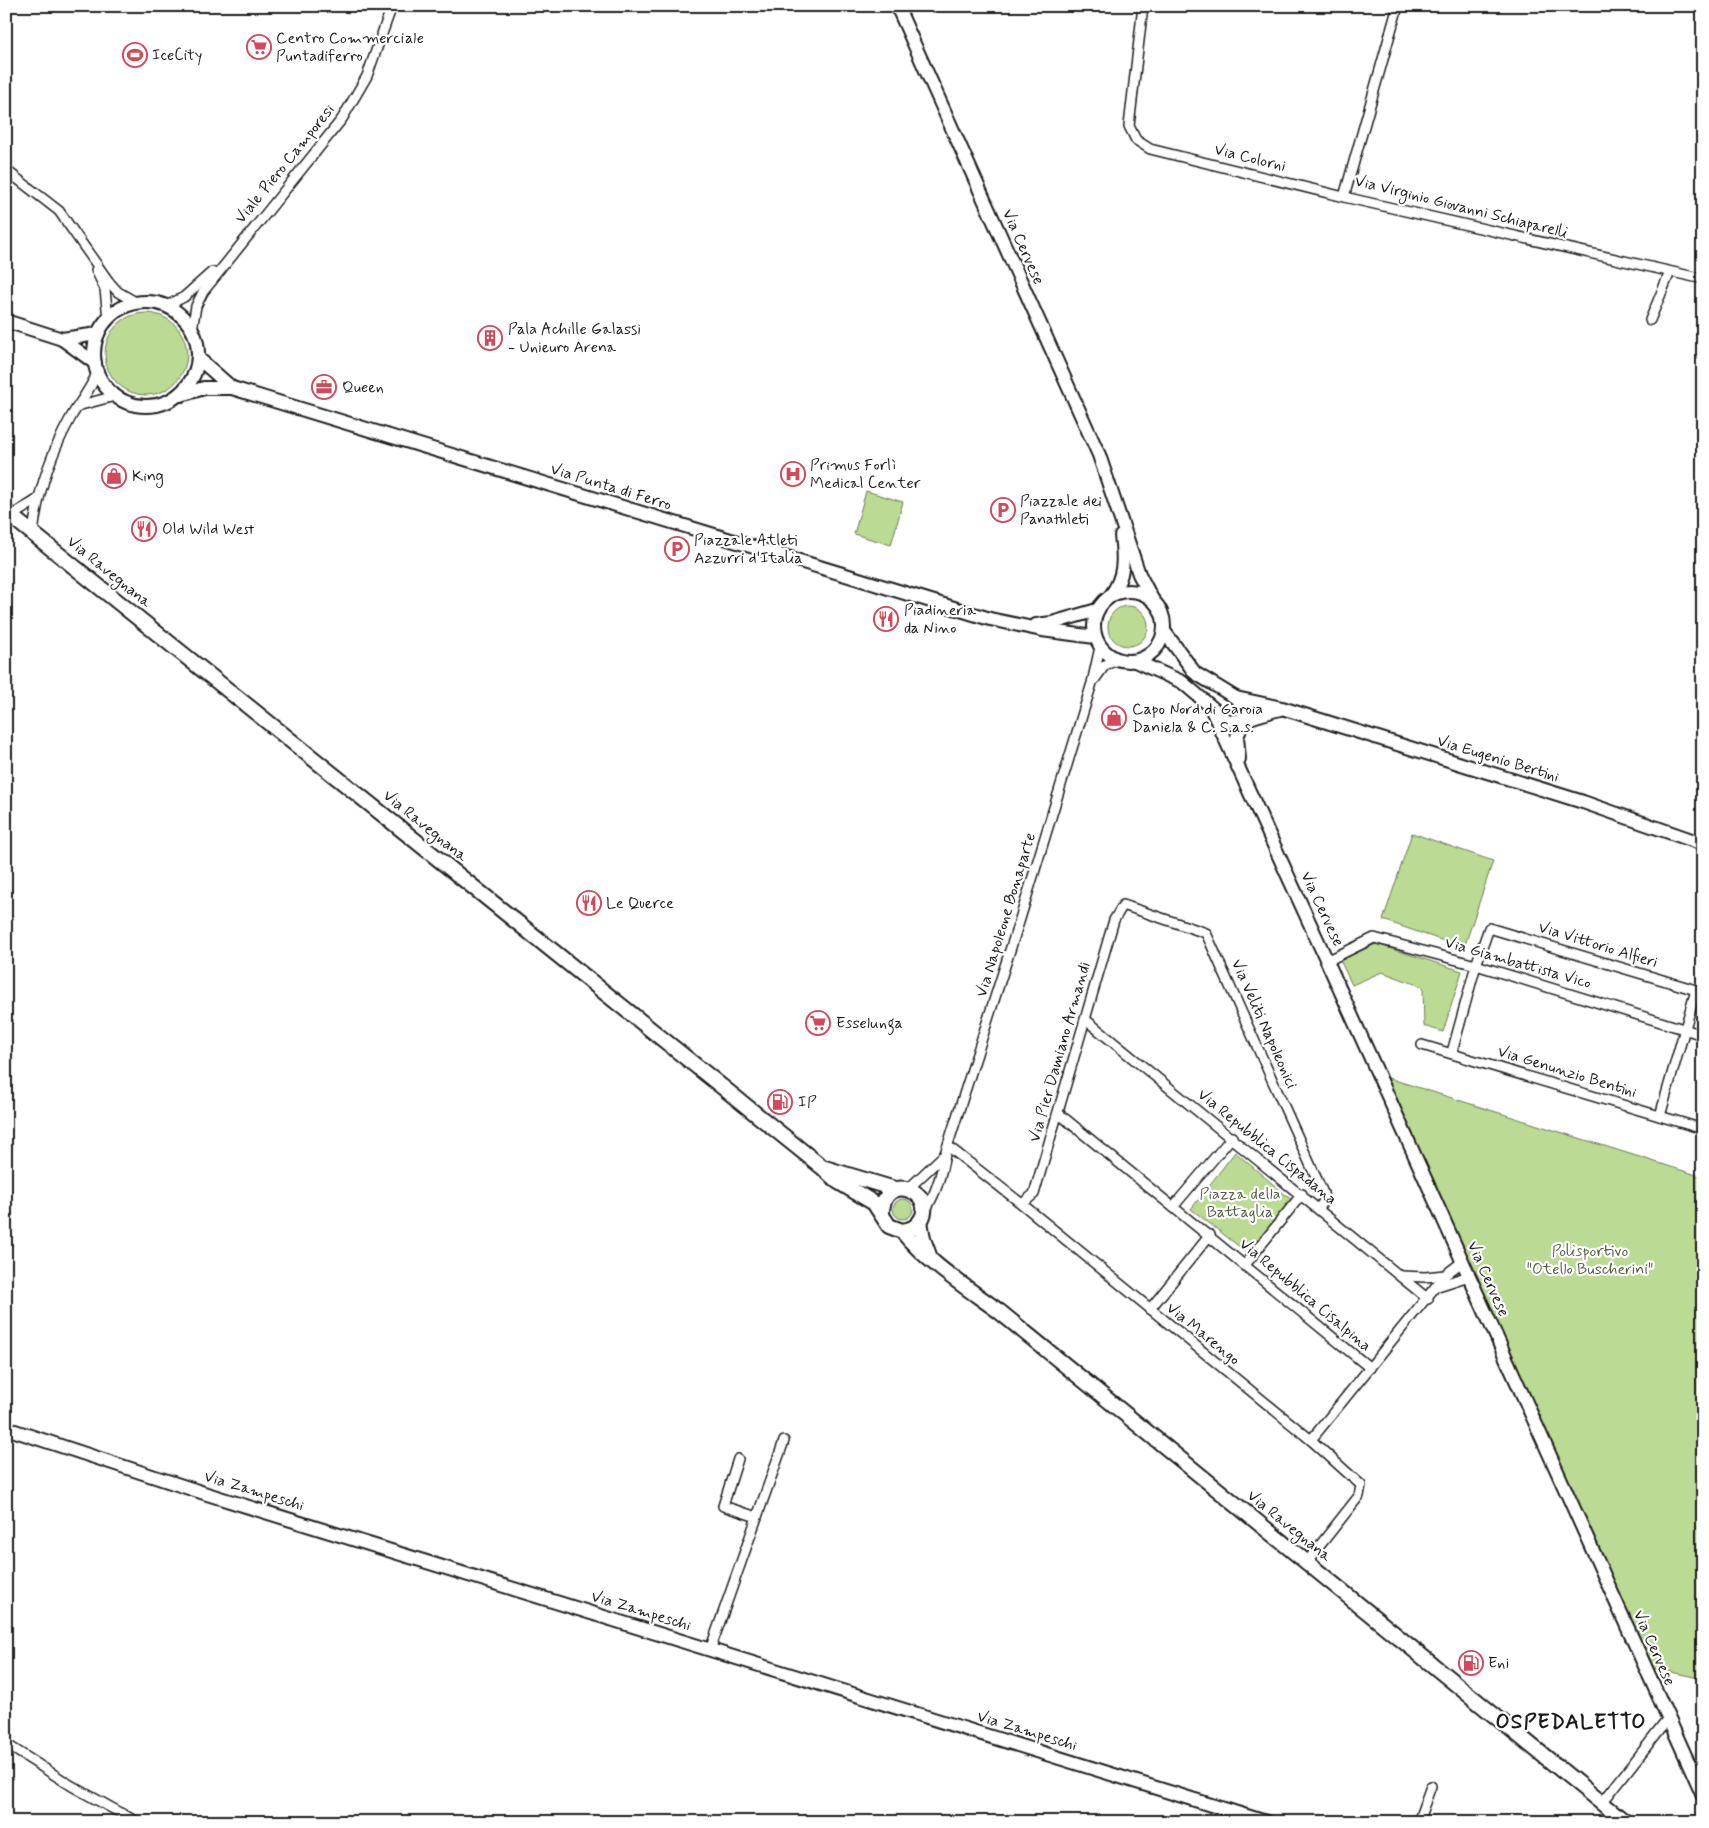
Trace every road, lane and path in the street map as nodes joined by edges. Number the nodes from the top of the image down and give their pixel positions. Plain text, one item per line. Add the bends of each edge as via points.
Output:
1 (392, 6) edge
2 (896, 6) edge
3 (1143, 6) edge
4 (1396, 7) edge
5 (6, 170) edge
6 (1344, 197) junction
7 (84, 245) junction
8 (231, 254) junction
9 (1670, 272) junction
10 (1703, 279) edge
11 (137, 303) junction
12 (166, 306) junction
13 (108, 319) junction
14 (1650, 320) dead end
15 (6, 321) edge
16 (192, 330) junction
17 (98, 334) junction
18 (62, 338) junction
19 (198, 358) junction
20 (96, 368) junction
21 (232, 388) junction
22 (115, 396) junction
23 (178, 396) junction
24 (81, 405) junction
25 (38, 499) junction
26 (1116, 504) junction
27 (8, 517) edge
28 (33, 534) junction
29 (1111, 595) junction
30 (1152, 599) junction
31 (1097, 610) junction
32 (1024, 626) junction
33 (1164, 631) junction
34 (1097, 642) junction
35 (1118, 660) junction
36 (1135, 661) junction
37 (1092, 683) junction
38 (1236, 698) junction
39 (1211, 708) junction
40 (1282, 708) junction
41 (1244, 719) junction
42 (1242, 776) junction
43 (1703, 844) edge
44 (1123, 905) joint
45 (1328, 961) junction
46 (1476, 965) junction
47 (1086, 1020) junction
48 (1685, 1029) junction
49 (1703, 1035) edge
50 (1422, 1045) dead end
51 (1452, 1052) junction
52 (1058, 1113) junction
53 (1660, 1116) junction
54 (1703, 1129) edge
55 (1232, 1137) junction
56 (947, 1151) junction
57 (822, 1167) junction
58 (902, 1189) junction
59 (1302, 1194) junction
60 (1022, 1204) junction
61 (1173, 1207) junction
62 (1319, 1208) junction
63 (882, 1215) junction
64 (922, 1217) junction
65 (902, 1231) junction
66 (1210, 1236) junction
67 (930, 1259) junction
68 (1462, 1262) junction
69 (1245, 1265) junction
70 (1445, 1275) junction
71 (1401, 1276) junction
72 (1469, 1276) junction
73 (1438, 1286) junction
74 (1428, 1298) junction
75 (1150, 1309) junction
76 (1370, 1368) junction
77 (6, 1428) edge
78 (1310, 1440) junction
79 (784, 1441) dead end
80 (738, 1460) dead end
81 (757, 1517) junction
82 (1306, 1563) junction
83 (710, 1650) junction
84 (1668, 1719) junction
85 (6, 1744) edge
86 (1431, 1786) dead end
87 (1703, 1795) edge
88 (1602, 1803) junction
89 (137, 1822) edge
90 (1266, 1822) edge
91 (1418, 1822) edge
92 (1625, 1822) edge

1 - 8 street, Viale Piero Camporesi via 367,76 342,119
2 - 26 street, Via Cervese via 1099,455
3 - 6 street, Via Colorni via 1129,126 1136,140 1150,149
4 - 6 street, Via Virginio Giovanni Schiaparelli
5 - 7 street via 58,211
6 - 9 street, Via Virginio Giovanni Schiaparelli
7 - 11 street via 118,292
7 - 13 street via 105,289
8 - 12 street, Viale Piero Camporesi via 184,297
8 - 16 street, Viale Piero Camporesi via 203,292 196,306
9 - 10 street, Via Virginio Giovanni Schiaparelli
9 - 14 street
11 - 12 street
11 - 13 street
12 - 16 street via 181,316
13 - 17 street
15 - 18 street
16 - 19 street
17 - 18 street
17 - 20 street via 94,347
18 - 20 street
19 - 21 street, Via Punta di Ferro
19 - 23 street via 190,382
20 - 22 street via 102,383
20 - 24 street
21 - 23 street via 204,388
21 - 32 street, Via Punta di Ferro via 990,619
22 - 23 street via 130,404 146,407
22 - 24 street
24 - 25 street via 65,429
25 - 27 street
25 - 28 street
26 - 29 street, Via Cervese via 1123,571
26 - 30 street, Via Cervese via 1139,574
27 - 28 main road, Via Ravegnana
28 - 57 main road, Via Ravegnana
29 - 30 street via 1133,590
29 - 31 street, Via Cervese
30 - 33 street, Via Cervese via 1162,615
31 - 32 street, Via Punta di Ferro via 1052,623
31 - 34 street via 1093,622
32 - 34 street, Via Punta di Ferro
33 - 36 street via 1156,649
33 - 38 street, Via Cervese via 1195,673
34 - 35 street
34 - 37 street, Via Napoleone Bonaparte
35 - 36 street, Via Cervese
35 - 37 street, Via Napoleone Bonaparte via 1104,665
36 - 39 street, Via Cervese via 1182,682
37 - 56 street, Via Napoleone Bonaparte
38 - 40 street, Via Eugenio Bertini
38 - 41 street via 1243,705
39 - 41 street, Via Cervese via 1228,721
39 - 42 street, Via Cervese
40 - 41 street
40 - 43 street, Via Eugenio Bertini via 1583,802
41 - 42 street, Via Cervese via 1237,744
42 - 45 street, Via Cervese
44 - 47 street, Via Pier Damiano Armandi via 1114,920
44 - 62 street, Via Veliti Napoleonici via 1206,933 1323,1193 1324,1201
45 - 46 street, Via Giambattista Vico via 1374,938
45 - 68 street, Via Cervese
46 - 48 street, Via Giambattista Vico
46 - 48 street, Via Vittorio Alfieri via 1489,928 1696,990
46 - 51 street
47 - 52 street, Via Pier Damiano Armandi
47 - 55 street, Via Repubblica Cispadana
48 - 49 street, Via Giambattista Vico
48 - 53 street
50 - 51 street, Via Genunzio Bentini
51 - 53 street, Via Genunzio Bentini
52 - 60 street, Via Pier Damiano Armandi via 1034,1194
52 - 61 street, Via Repubblica Cisalpina
53 - 54 street, Via Genunzio Bentini
55 - 59 street, Via Repubblica Cispadana
55 - 61 street
56 - 58 street, Via Napoleone Bonaparte
56 - 60 street, Via Marengo
56 - 64 street, Via Napoleone Bonaparte via 935,1193
57 - 58 main road, Via Ravegnana
57 - 63 main road, Via Ravegnana via 837,1181 874,1203
58 - 63 main road via 885,1197
58 - 64 main road via 920,1197
59 - 62 street, Via Repubblica Cispadana
59 - 69 street
60 - 75 street, Via Marengo
61 - 66 street, Via Repubblica Cisalpina
62 - 71 street, Via Repubblica Cispadana
63 - 65 main road via 889,1226
64 - 65 main road via 912,1228
64 - 67 main road via 923,1239
65 - 67 main road, Via Ravegnana
66 - 69 street, Via Repubblica Cisalpina
66 - 75 street
67 - 82 main road, Via Ravegnana via 1000,1312
68 - 70 street
68 - 72 street, Via Cervese
69 - 76 street, Via Repubblica Cisalpina
70 - 71 street
70 - 73 street
71 - 74 street, Via Repubblica Cispadana
72 - 73 street
72 - 84 street, Via Cervese
73 - 74 street
74 - 76 street
75 - 78 street, Via Marengo
76 - 78 street
77 - 83 street, Via Zampeschi
78 - 82 street, Via Marengo via 1354,1478 1362,1490
79 - 81 street
80 - 81 street via 723,1506
81 - 83 street
82 - 88 main road, Via Ravegnana
83 - 90 street, Via Zampeschi
84 - 87 street, Via Cervese
84 - 88 street
85 - 89 street
86 - 91 street
88 - 92 main road, Via Ravegnana

